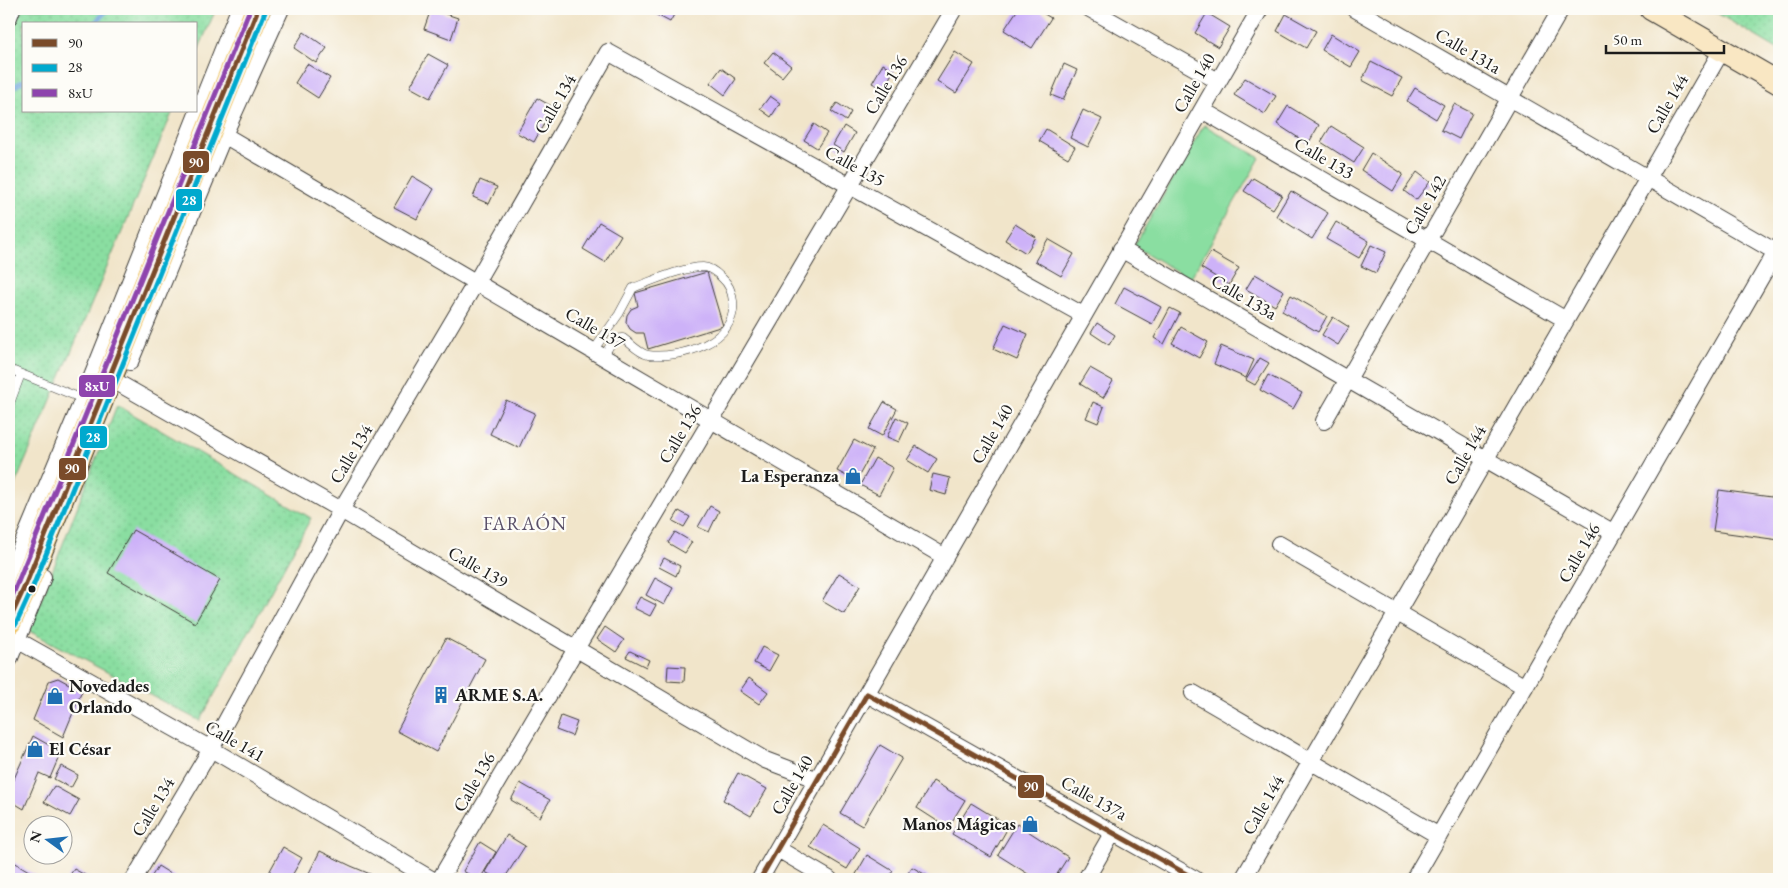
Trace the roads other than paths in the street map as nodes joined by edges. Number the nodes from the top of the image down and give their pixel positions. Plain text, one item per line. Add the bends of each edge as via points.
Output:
1 (12, 9) edge
2 (239, 9) edge
3 (258, 9) edge
4 (281, 9) edge
5 (954, 9) edge
6 (1090, 9) edge
7 (1260, 9) edge
8 (1355, 9) edge
9 (1561, 9) edge
10 (1651, 9) edge
11 (9, 17) edge
12 (1722, 50) junction
13 (608, 52) joint
14 (1218, 80) junction
15 (1779, 83) edge
16 (1509, 98) junction
17 (1202, 110) junction
18 (224, 134) junction
19 (1648, 178) junction
20 (849, 185) junction
21 (178, 205) junction
22 (1427, 241) junction
23 (1122, 249) junction
24 (1778, 249) edge
25 (476, 282) junction
26 (1083, 316) junction
27 (1566, 320) junction
28 (598, 354) junction
29 (9, 369) edge
30 (22, 374) junction
31 (1347, 380) junction
32 (120, 384) junction
33 (83, 399) junction
34 (9, 406) edge
35 (711, 420) junction
36 (1324, 421) dead end
37 (1486, 459) junction
38 (341, 510) junction
39 (1614, 533) junction
40 (1279, 544) dead end
41 (945, 557) junction
42 (9, 576) edge
43 (1397, 613) junction
44 (13, 631) edge
45 (576, 647) junction
46 (9, 660) edge
47 (1525, 687) junction
48 (1193, 693) dead end
49 (867, 694) junction
50 (211, 749) junction
51 (1311, 762) junction
52 (818, 780) junction
53 (1113, 832) junction
54 (1439, 836) junction
55 (778, 849) junction
56 (134, 879) edge
57 (431, 879) edge
58 (440, 879) edge
59 (760, 879) edge
60 (830, 879) edge
61 (1086, 879) edge
62 (1195, 879) edge
63 (1243, 879) edge
64 (1414, 879) edge

1 - 11 street
2 - 21 street
3 - 21 highway
4 - 18 street
5 - 20 street, Calle 136
6 - 14 street
7 - 14 street, Calle 140
8 - 16 street, Calle 131a
9 - 16 street, Calle 142
10 - 12 main road
12 - 15 main road
12 - 19 street, Calle 144
13 - 20 street, Calle 135
13 - 25 street, Calle 134
14 - 17 street, Calle 140
16 - 19 street, Calle 131a
16 - 22 street, Calle 142
17 - 22 street, Calle 133
17 - 23 street, Calle 140
18 - 21 street
18 - 25 street, Calle 137
19 - 24 street, Calle 131a
19 - 27 street, Calle 144
20 - 26 street, Calle 135
20 - 35 street, Calle 136
21 - 32 street
21 - 33 street
21 - 44 highway via 25,586
22 - 27 street, Calle 133
22 - 31 street, Calle 142
23 - 26 street, Calle 140
23 - 31 street, Calle 133a
24 - 39 street, Calle 146
25 - 28 street, Calle 137
25 - 38 street, Calle 134
26 - 41 street, Calle 140
27 - 37 street, Calle 144
28 - 28 lane via 614,339 623,338 646,356 700,347 723,334 731,322 733,294 716,272 703,267 633,288
28 - 35 street, Calle 137
29 - 30 lane
30 - 33 lane
30 - 34 lane
31 - 36 street, Calle 142
31 - 37 street, Calle 133a
32 - 38 street, Calle 139
32 - 44 street
33 - 42 street
35 - 41 street, Calle 137
35 - 45 street, Calle 136
37 - 39 street, Calle 133a
37 - 43 street, Calle 144
38 - 45 street, Calle 139
38 - 50 street, Calle 134
39 - 47 street, Calle 146
40 - 43 street
41 - 49 street, Calle 140
43 - 47 street
43 - 51 street, Calle 144
44 - 46 street
44 - 50 street, Calle 141
45 - 52 street, Calle 139 via 765,760
45 - 58 street, Calle 136
47 - 54 street, Calle 146
48 - 51 street
49 - 52 street, Calle 140
49 - 53 street, Calle 137a
50 - 56 street, Calle 134
50 - 57 street, Calle 141
51 - 54 street
51 - 63 street, Calle 144
52 - 55 street, Calle 140
53 - 61 street
53 - 62 street, Calle 137a
54 - 64 street, Calle 146
55 - 59 street, Calle 140
55 - 60 street

